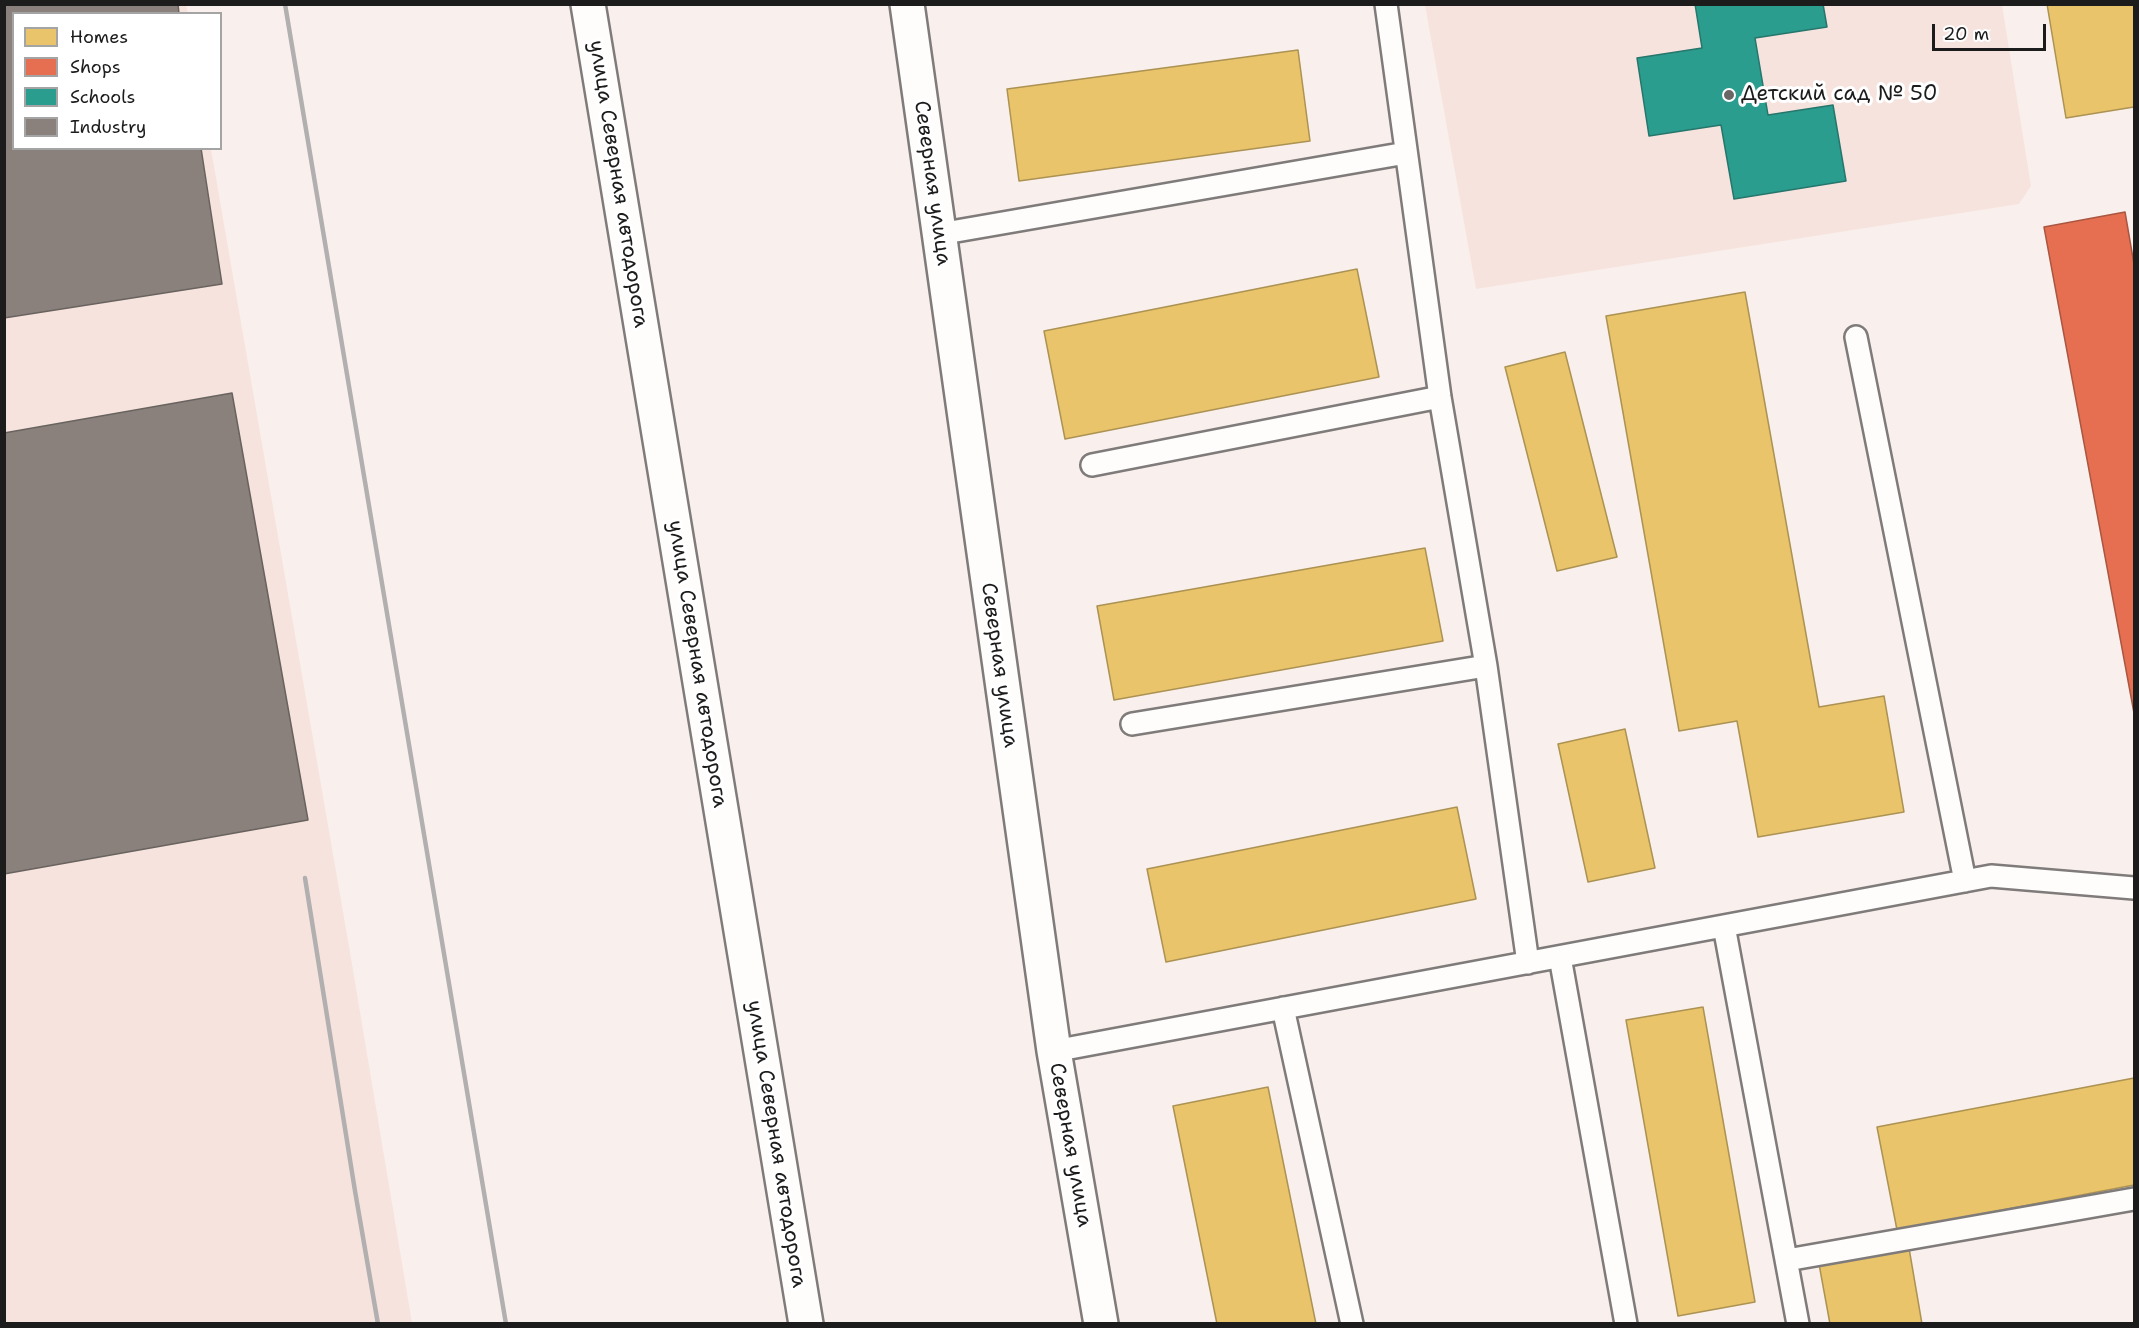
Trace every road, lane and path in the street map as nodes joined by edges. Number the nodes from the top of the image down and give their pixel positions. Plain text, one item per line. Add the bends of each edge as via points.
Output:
1 (588, 4) edge
2 (907, 4) edge
3 (1386, 4) edge
4 (1406, 153) junction
5 (939, 234) junction
6 (1856, 337) dead end
7 (1440, 397) junction
8 (1092, 465) dead end
9 (1486, 666) junction
10 (1132, 724) dead end
11 (1965, 881) junction
12 (2134, 888) edge
13 (1724, 926) junction
14 (1560, 957) junction
15 (1528, 963) junction
16 (1283, 1008) junction
17 (1054, 1051) junction
18 (2134, 1199) edge
19 (1787, 1260) junction
20 (806, 1323) edge
21 (1101, 1323) edge
22 (1352, 1323) edge
23 (1626, 1323) edge
24 (1798, 1323) edge

1 - 20 street, улица Северная автодорога
2 - 5 street, Северная улица
3 - 4 lane
4 - 5 lane
4 - 7 lane
5 - 17 street, Северная улица
6 - 11 lane
7 - 8 lane
7 - 9 lane
9 - 10 lane
9 - 15 lane
11 - 12 lane via 1991,876
11 - 13 lane
13 - 14 lane
13 - 19 lane
14 - 15 lane
14 - 23 lane
15 - 16 lane
16 - 17 lane
16 - 22 lane
17 - 21 street, Северная улица
18 - 19 lane
19 - 24 lane

